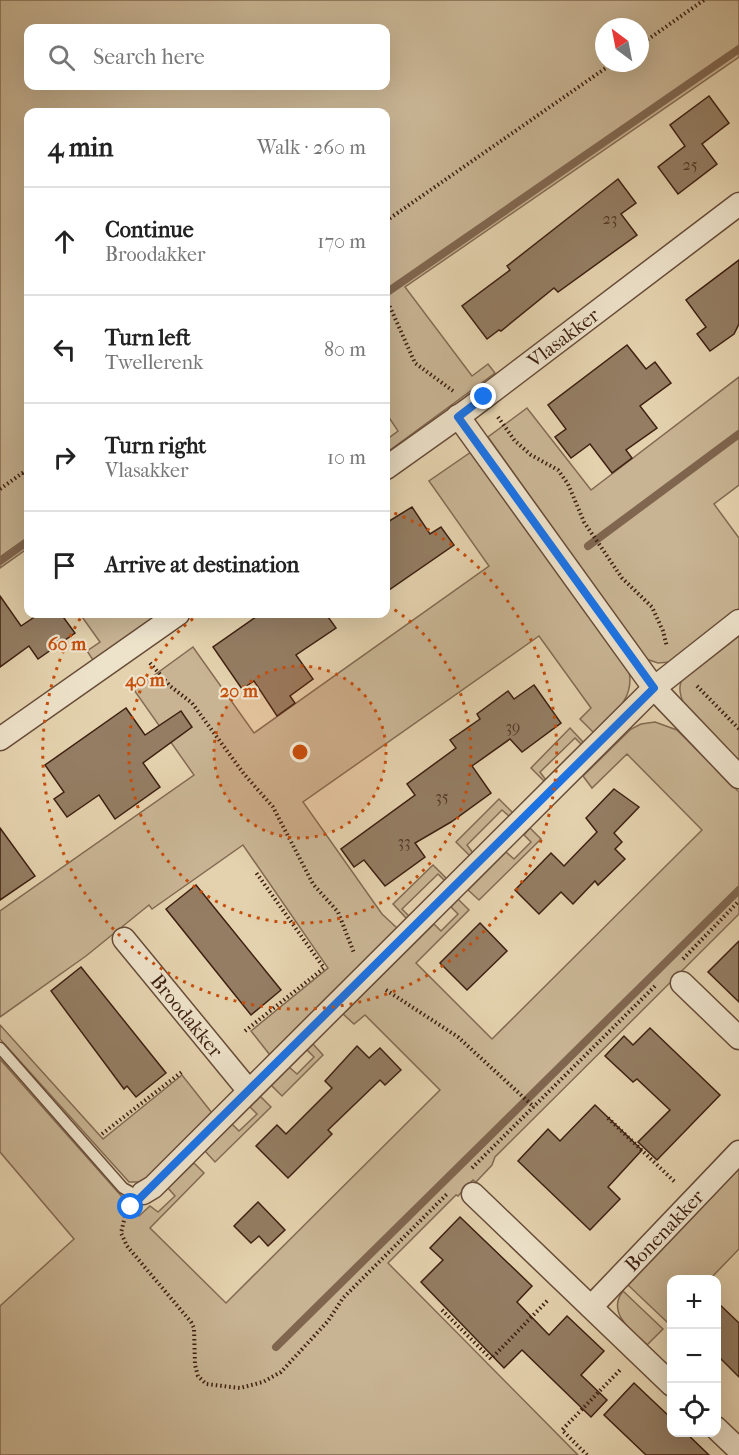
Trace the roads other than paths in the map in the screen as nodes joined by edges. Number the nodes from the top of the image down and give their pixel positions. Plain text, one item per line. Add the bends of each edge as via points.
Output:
1 (739, 204) edge
2 (470, 408) junction
3 (390, 465) edge
4 (172, 618) edge
5 (739, 621) edge
6 (654, 688) junction
7 (0, 739) edge
8 (739, 777) edge
9 (124, 939) dead end
10 (674, 975) road end
11 (739, 1038) edge
12 (0, 1048) edge
13 (249, 1091) junction
14 (739, 1152) edge
15 (463, 1191) road end
16 (143, 1193) joint
17 (591, 1307) junction
18 (670, 1383) edge
19 (721, 1432) edge
20 (739, 1450) edge

1 - 2 street, Vlasakker
2 - 3 street, Vlasakker
2 - 6 street
4 - 7 street
5 - 6 street
6 - 8 street
6 - 13 street
9 - 13 street, Broodakker
10 - 11 street
12 - 16 lane via 123,1188
13 - 16 street
14 - 17 street, Bonenakker
15 - 17 street
17 - 18 street
19 - 20 street

